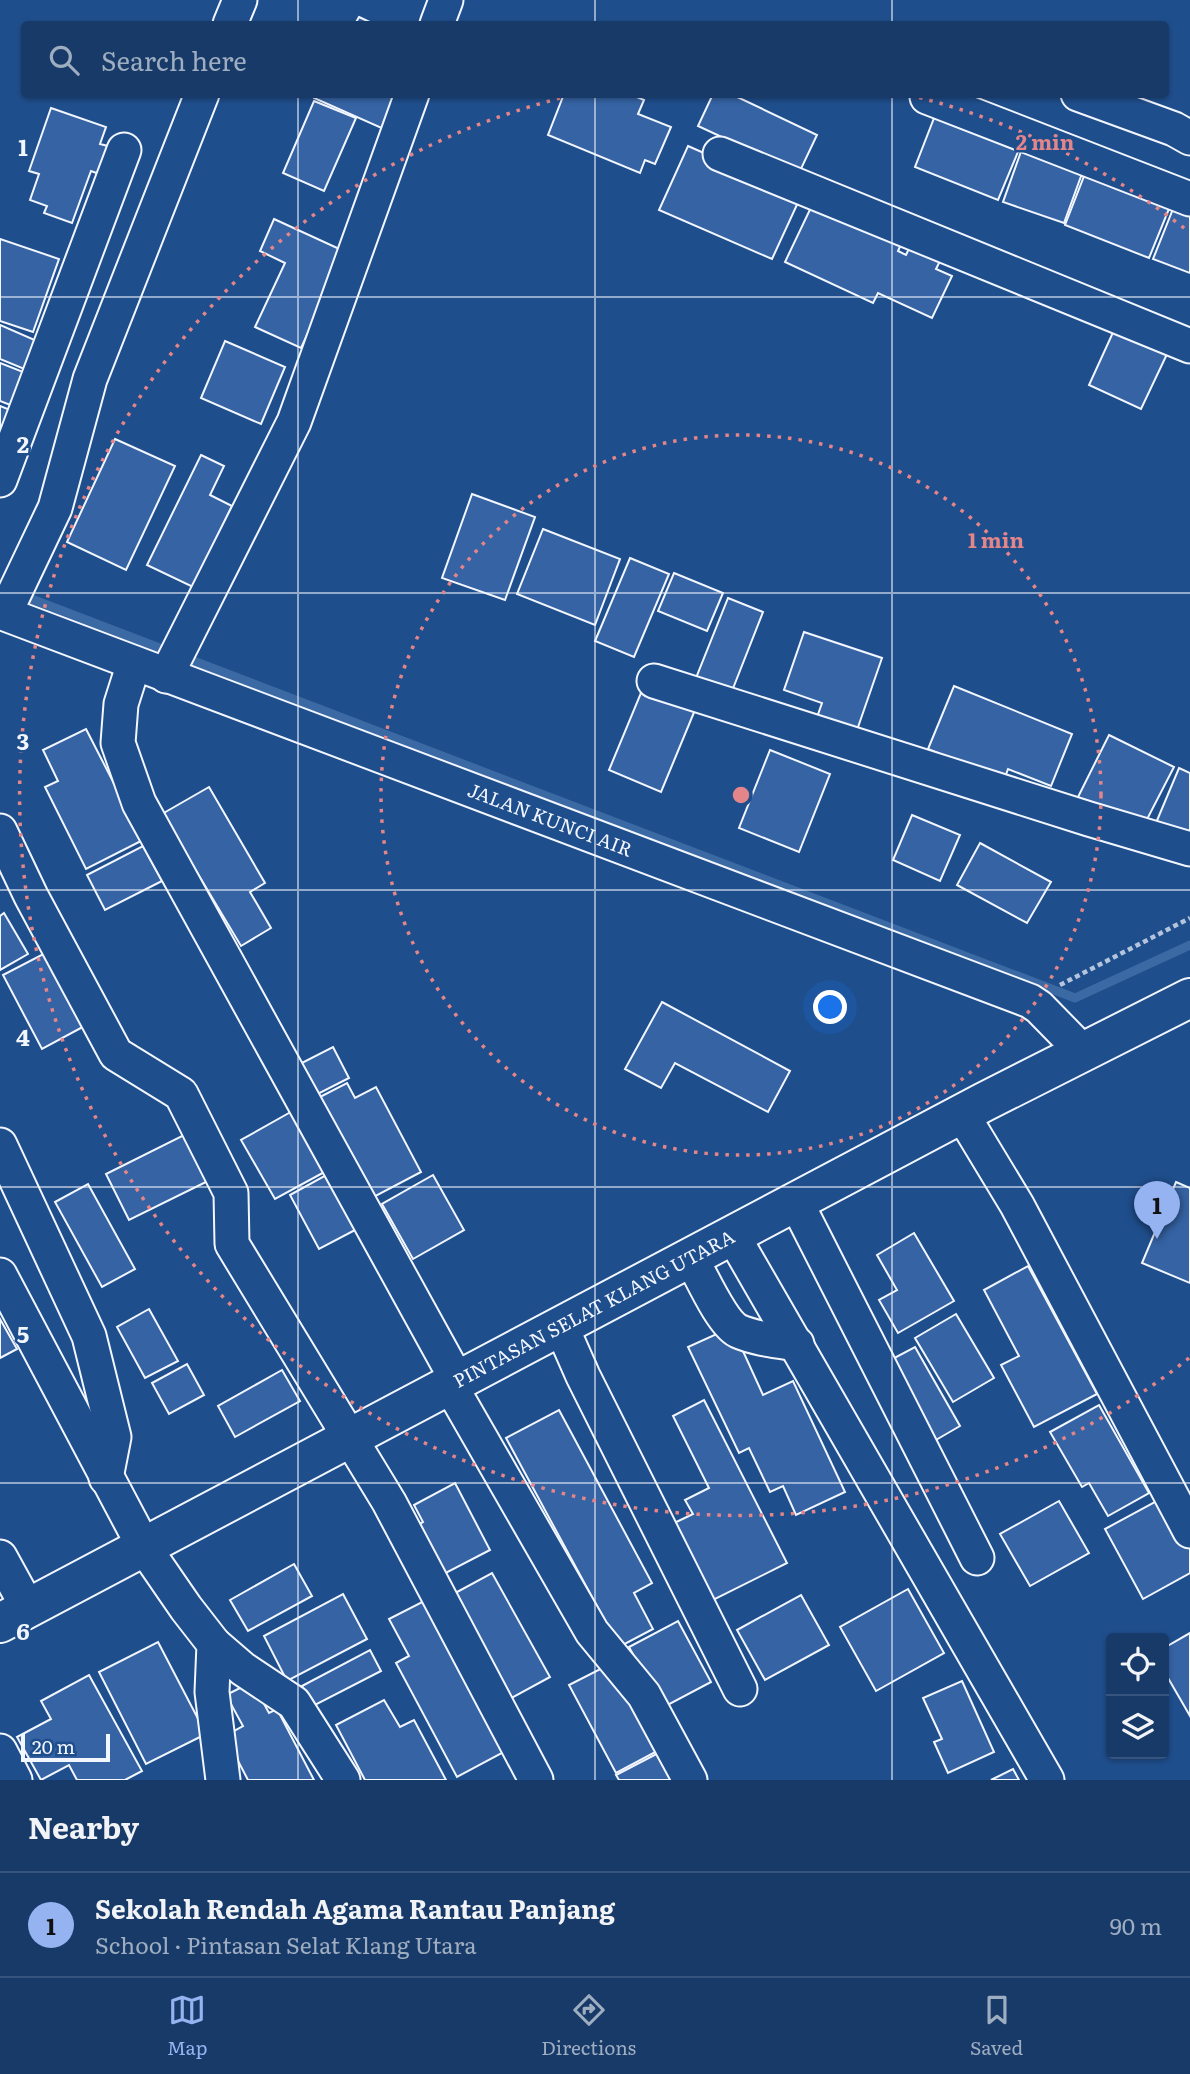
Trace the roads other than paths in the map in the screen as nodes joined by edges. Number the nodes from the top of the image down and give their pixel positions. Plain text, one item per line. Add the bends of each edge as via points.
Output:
1 (240, 0) edge
2 (446, 0) edge
3 (231, 21) edge
4 (438, 21) edge
5 (200, 98) edge
6 (411, 98) edge
7 (930, 98) edge
8 (1089, 98) edge
9 (1190, 138) edge
10 (124, 150) dead end
11 (720, 154) dead end
12 (1190, 199) edge
13 (1190, 346) edge
14 (0, 480) edge
15 (9, 603) edge
16 (173, 661) junction
17 (134, 663) junction
18 (654, 681) dead end
19 (0, 831) edge
20 (1190, 849) edge
21 (1190, 998) edge
22 (1084, 1053) junction
23 (962, 1115) junction
24 (0, 1145) edge
25 (796, 1202) junction
26 (733, 1236) junction
27 (691, 1258) junction
28 (0, 1275) edge
29 (561, 1326) junction
30 (797, 1344) junction
31 (453, 1382) junction
32 (350, 1437) junction
33 (106, 1478) junction
34 (1190, 1531) edge
35 (144, 1547) junction
36 (0, 1557) edge
37 (977, 1558) dead end
38 (14, 1615) edge
39 (214, 1644) junction
40 (740, 1689) dead end
41 (0, 1751) edge
42 (15, 1780) edge
43 (223, 1780) edge
44 (343, 1780) edge
45 (536, 1780) edge
46 (690, 1780) edge
47 (1047, 1780) edge

1 - 3 street
2 - 4 street
5 - 15 street via 90,379 55,508
6 - 16 street via 294,422
7 - 12 street
8 - 9 street
10 - 14 street
11 - 13 street
15 - 17 street, JALAN KUNCI AIR
16 - 17 street, JALAN KUNCI AIR
16 - 22 street, JALAN KUNCI AIR via 1030,1001
17 - 31 street via 121,704 118,743 139,803
18 - 20 street
19 - 32 street via 116,1054 181,1094 231,1193 232,1244
21 - 22 highway, PINTASAN SELAT KLANG UTARA
22 - 23 highway, PINTASAN SELAT KLANG UTARA
23 - 25 highway, PINTASAN SELAT KLANG UTARA
23 - 34 street via 1009,1193
24 - 33 street via 89,1336 114,1437
25 - 26 highway, PINTASAN SELAT KLANG UTARA
25 - 37 street
26 - 27 highway, PINTASAN SELAT KLANG UTARA
26 - 30 street
27 - 29 highway, PINTASAN SELAT KLANG UTARA
27 - 30 street via 735,1330
28 - 33 street
29 - 31 highway, PINTASAN SELAT KLANG UTARA
29 - 40 street
30 - 47 street
31 - 32 highway, PINTASAN SELAT KLANG UTARA
31 - 46 street via 492,1461 592,1632 644,1695
32 - 35 highway, PINTASAN SELAT KLANG UTARA
32 - 45 street
33 - 35 street
35 - 38 highway, PINTASAN SELAT KLANG UTARA
35 - 39 street
36 - 38 street
39 - 43 street via 212,1692
39 - 44 street via 294,1703
41 - 42 street

